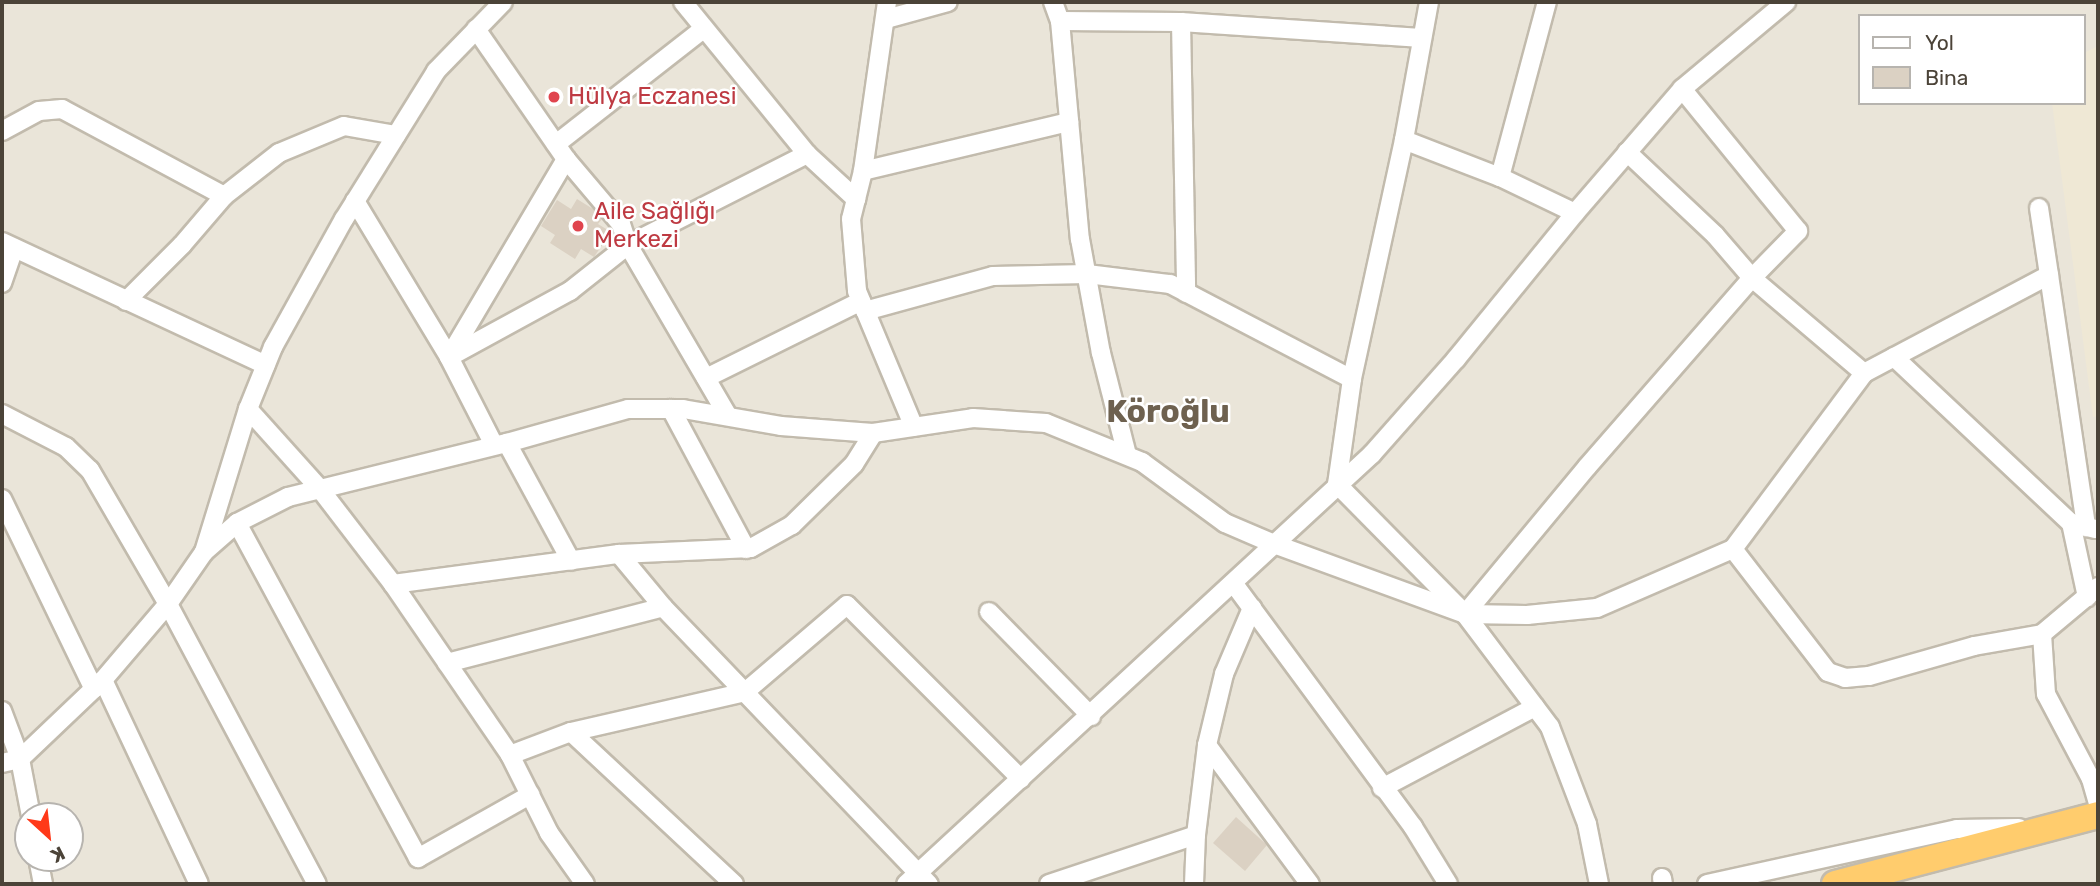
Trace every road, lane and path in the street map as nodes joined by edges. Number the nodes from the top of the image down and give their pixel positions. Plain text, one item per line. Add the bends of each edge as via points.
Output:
1 (503, 2) edge
2 (683, 2) edge
3 (948, 2) edge
4 (1054, 2) edge
5 (1429, 2) edge
6 (1547, 2) edge
7 (1786, 2) edge
8 (886, 10) edge
9 (1060, 21) junction
10 (1181, 22) junction
11 (476, 29) junction
12 (703, 29) junction
13 (1421, 38) junction
14 (1682, 89) junction
15 (1069, 122) junction
16 (2, 131) edge
17 (396, 135) junction
18 (1404, 140) junction
19 (561, 152) junction
20 (1627, 152) junction
21 (807, 154) junction
22 (863, 171) junction
23 (1500, 177) junction
24 (224, 195) junction
25 (856, 199) junction
26 (355, 201) junction
27 (2039, 208) dead end
28 (1575, 213) junction
29 (8, 245) edge
30 (628, 246) junction
31 (1087, 274) junction
32 (2049, 275) junction
33 (1752, 278) junction
34 (2, 283) edge
35 (1186, 293) junction
36 (126, 301) junction
37 (863, 306) junction
38 (1894, 357) junction
39 (449, 358) junction
40 (266, 365) junction
41 (1864, 373) junction
42 (706, 378) junction
43 (1352, 379) junction
44 (247, 409) junction
45 (671, 409) junction
46 (2, 414) edge
47 (728, 416) junction
48 (914, 427) junction
49 (873, 433) junction
50 (501, 444) junction
51 (1127, 455) junction
52 (1337, 484) junction
53 (320, 489) junction
54 (2, 499) edge
55 (237, 523) junction
56 (2085, 527) edge
57 (1274, 544) junction
58 (746, 548) junction
59 (1733, 549) junction
60 (204, 552) junction
61 (619, 554) junction
62 (571, 561) junction
63 (393, 584) junction
64 (1234, 584) junction
65 (2093, 592) edge
66 (168, 604) junction
67 (663, 607) junction
68 (1252, 608) junction
69 (989, 612) dead end
70 (1465, 614) junction
71 (2042, 634) junction
72 (447, 663) junction
73 (98, 684) junction
74 (744, 692) junction
75 (1535, 707) junction
76 (2, 711) edge
77 (1091, 716) junction
78 (571, 732) junction
79 (1207, 745) junction
80 (510, 755) junction
81 (20, 759) junction
82 (2, 763) edge
83 (1021, 779) junction
84 (1382, 788) junction
85 (530, 794) junction
86 (28, 802) edge
87 (2098, 803) edge
88 (2098, 815) edge
89 (2054, 827) junction
90 (1196, 835) junction
91 (917, 881) edge
92 (579, 882) edge
93 (199, 884) edge
94 (317, 884) edge
95 (734, 884) edge
96 (1049, 884) edge
97 (1194, 884) edge
98 (1310, 884) edge
99 (1448, 884) edge
100 (1599, 884) edge
101 (1707, 884) edge
102 (1835, 884) edge

1 - 11 street
2 - 12 street
3 - 8 street
4 - 9 street
5 - 13 street
6 - 23 street
7 - 14 street
8 - 22 street
9 - 10 street
9 - 15 street
10 - 13 street
10 - 35 street
11 - 17 street via 436,71
11 - 19 street
12 - 19 street
12 - 21 street
13 - 18 street
14 - 20 street
14 - 33 street via 1798,231
15 - 22 street
15 - 31 street
16 - 24 street via 39,111 62,110
17 - 24 street via 344,126 279,153
17 - 26 street
18 - 23 street
18 - 43 street
19 - 30 street via 621,224
19 - 39 street
20 - 28 street
20 - 33 street via 1715,235
21 - 25 street
21 - 30 street
22 - 25 street
23 - 28 street
24 - 36 street
25 - 37 street via 851,219 857,291
26 - 39 street
26 - 40 street
27 - 32 street
28 - 52 street via 1456,359 1371,454
29 - 34 street
29 - 36 street
30 - 39 street via 570,291
30 - 42 street
31 - 35 street via 1170,285
31 - 37 street via 992,276
31 - 51 street
32 - 38 street
32 - 56 street
33 - 41 street
33 - 70 street
35 - 43 street
36 - 40 street
37 - 42 street
37 - 48 street
38 - 41 street
38 - 56 street
39 - 50 street
40 - 44 street
41 - 59 street
42 - 47 street
43 - 52 street
44 - 53 street
44 - 60 street
45 - 47 street
45 - 50 street via 628,409
45 - 58 street
46 - 66 street via 66,447 90,470
47 - 49 street via 781,426
48 - 49 street
48 - 51 street via 973,418 1046,423
49 - 58 street via 853,464 792,525
50 - 53 street
50 - 62 street
51 - 57 street via 1225,523
52 - 57 street
52 - 70 street
53 - 55 street via 288,497
53 - 63 street
54 - 73 street
55 - 60 street
55 - 85 street via 418,859
56 - 65 street
57 - 64 street
57 - 70 street
58 - 61 street
59 - 70 street via 1597,608 1527,615
59 - 71 street via 1828,672 1845,678
60 - 66 street
61 - 62 street
61 - 67 street
62 - 63 street
63 - 72 street
64 - 68 street
64 - 77 street
65 - 71 street
66 - 73 street
66 - 94 street
67 - 72 street
67 - 74 street
68 - 79 street via 1224,674
68 - 84 street
69 - 77 street
70 - 75 street
71 - 87 street via 2046,694 2091,779
72 - 80 street
73 - 81 street
73 - 93 street
74 - 78 street
74 - 83 street via 847,605
74 - 91 street
75 - 84 street
75 - 100 street via 1550,727 1587,824
76 - 81 street
77 - 83 street
78 - 80 street
78 - 95 street
79 - 90 street
79 - 98 street
80 - 85 street
81 - 82 street
81 - 86 street
83 - 91 street
84 - 99 street
85 - 92 street
88 - 89 highway
89 - 101 street via 1957,829
89 - 102 highway
90 - 96 street
90 - 97 street

